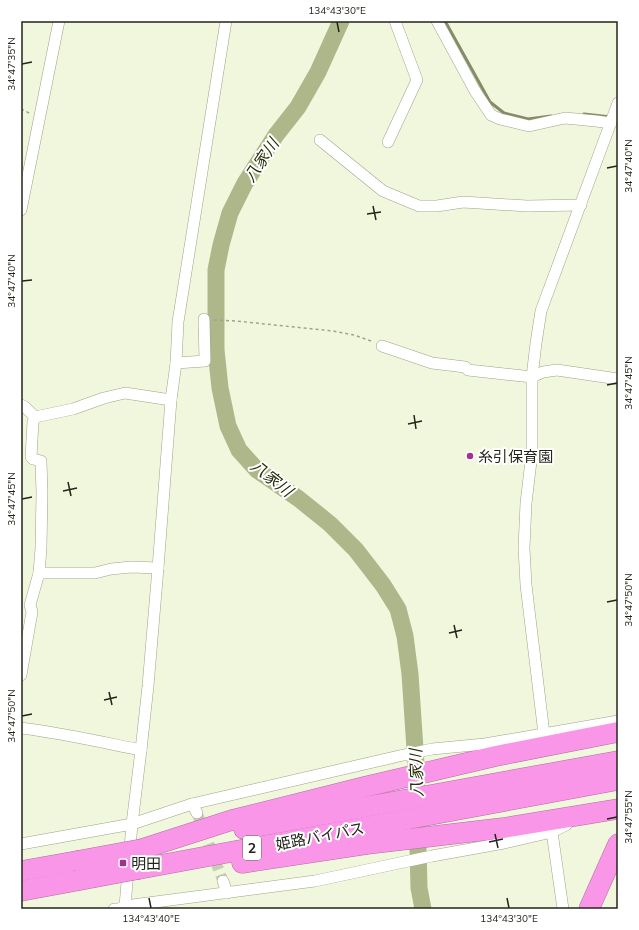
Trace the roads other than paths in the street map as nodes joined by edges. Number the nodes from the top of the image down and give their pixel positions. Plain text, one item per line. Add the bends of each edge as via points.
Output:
1 (59, 21) edge
2 (226, 21) edge
3 (395, 21) edge
4 (437, 21) edge
5 (617, 108) edge
6 (610, 123) junction
7 (320, 140) dead end
8 (388, 142) dead end
9 (580, 205) junction
10 (21, 210) edge
11 (204, 319) road end
12 (382, 346) road end
13 (176, 363) junction
14 (532, 376) junction
15 (618, 379) edge
16 (171, 400) junction
17 (21, 405) edge
18 (35, 417) junction
19 (158, 568) junction
20 (39, 573) junction
21 (26, 604) edge
22 (21, 675) edge
23 (618, 721) edge
24 (21, 728) edge
25 (618, 732) edge
26 (544, 734) junction
27 (142, 750) junction
28 (618, 761) edge
29 (618, 780) edge
30 (618, 809) edge
31 (572, 817) junction
32 (132, 824) junction
33 (366, 826) junction
34 (552, 832) junction
35 (21, 844) edge
36 (618, 844) edge
37 (142, 849) junction
38 (21, 872) edge
39 (223, 881) tunnel mouth
40 (21, 891) edge
41 (227, 893) junction
42 (119, 908) edge
43 (563, 909) edge
44 (589, 909) edge

1 - 10 street
2 - 13 street via 178,322
3 - 8 street via 417,80
4 - 6 street via 491,115 529,126 564,118
5 - 6 street
6 - 9 street
7 - 9 street via 383,192 419,206 463,202 527,206
9 - 14 street via 541,311
11 - 13 street via 205,361
12 - 14 street via 432,364
13 - 16 street
14 - 15 street via 557,370
14 - 26 street via 532,453 524,548 526,586
16 - 18 street via 125,393
16 - 19 street
17 - 18 street
18 - 20 street via 31,457 40,461 42,493
19 - 20 street via 131,567 95,573
19 - 27 street
20 - 21 street
21 - 22 street via 32,612
23 - 26 street
24 - 27 street
25 - 37 highway via 496,756 364,787 232,820
26 - 32 street via 399,756
27 - 32 street
28 - 33 highway, 姫路バイパス / 2 via 439,794
29 - 33 highway, 姫路バイパス / 2
30 - 31 highway
31 - 33 highway via 436,835
31 - 34 street via 566,826
32 - 35 street
32 - 42 street
33 - 37 highway, 姫路バイパス / 2 via 208,836
33 - 40 highway, 姫路バイパス / 2, bridge
34 - 41 street via 314,881
34 - 43 street
36 - 44 highway
37 - 38 highway, 姫路バイパス / 2, bridge
39 - 41 street
41 - 42 street

